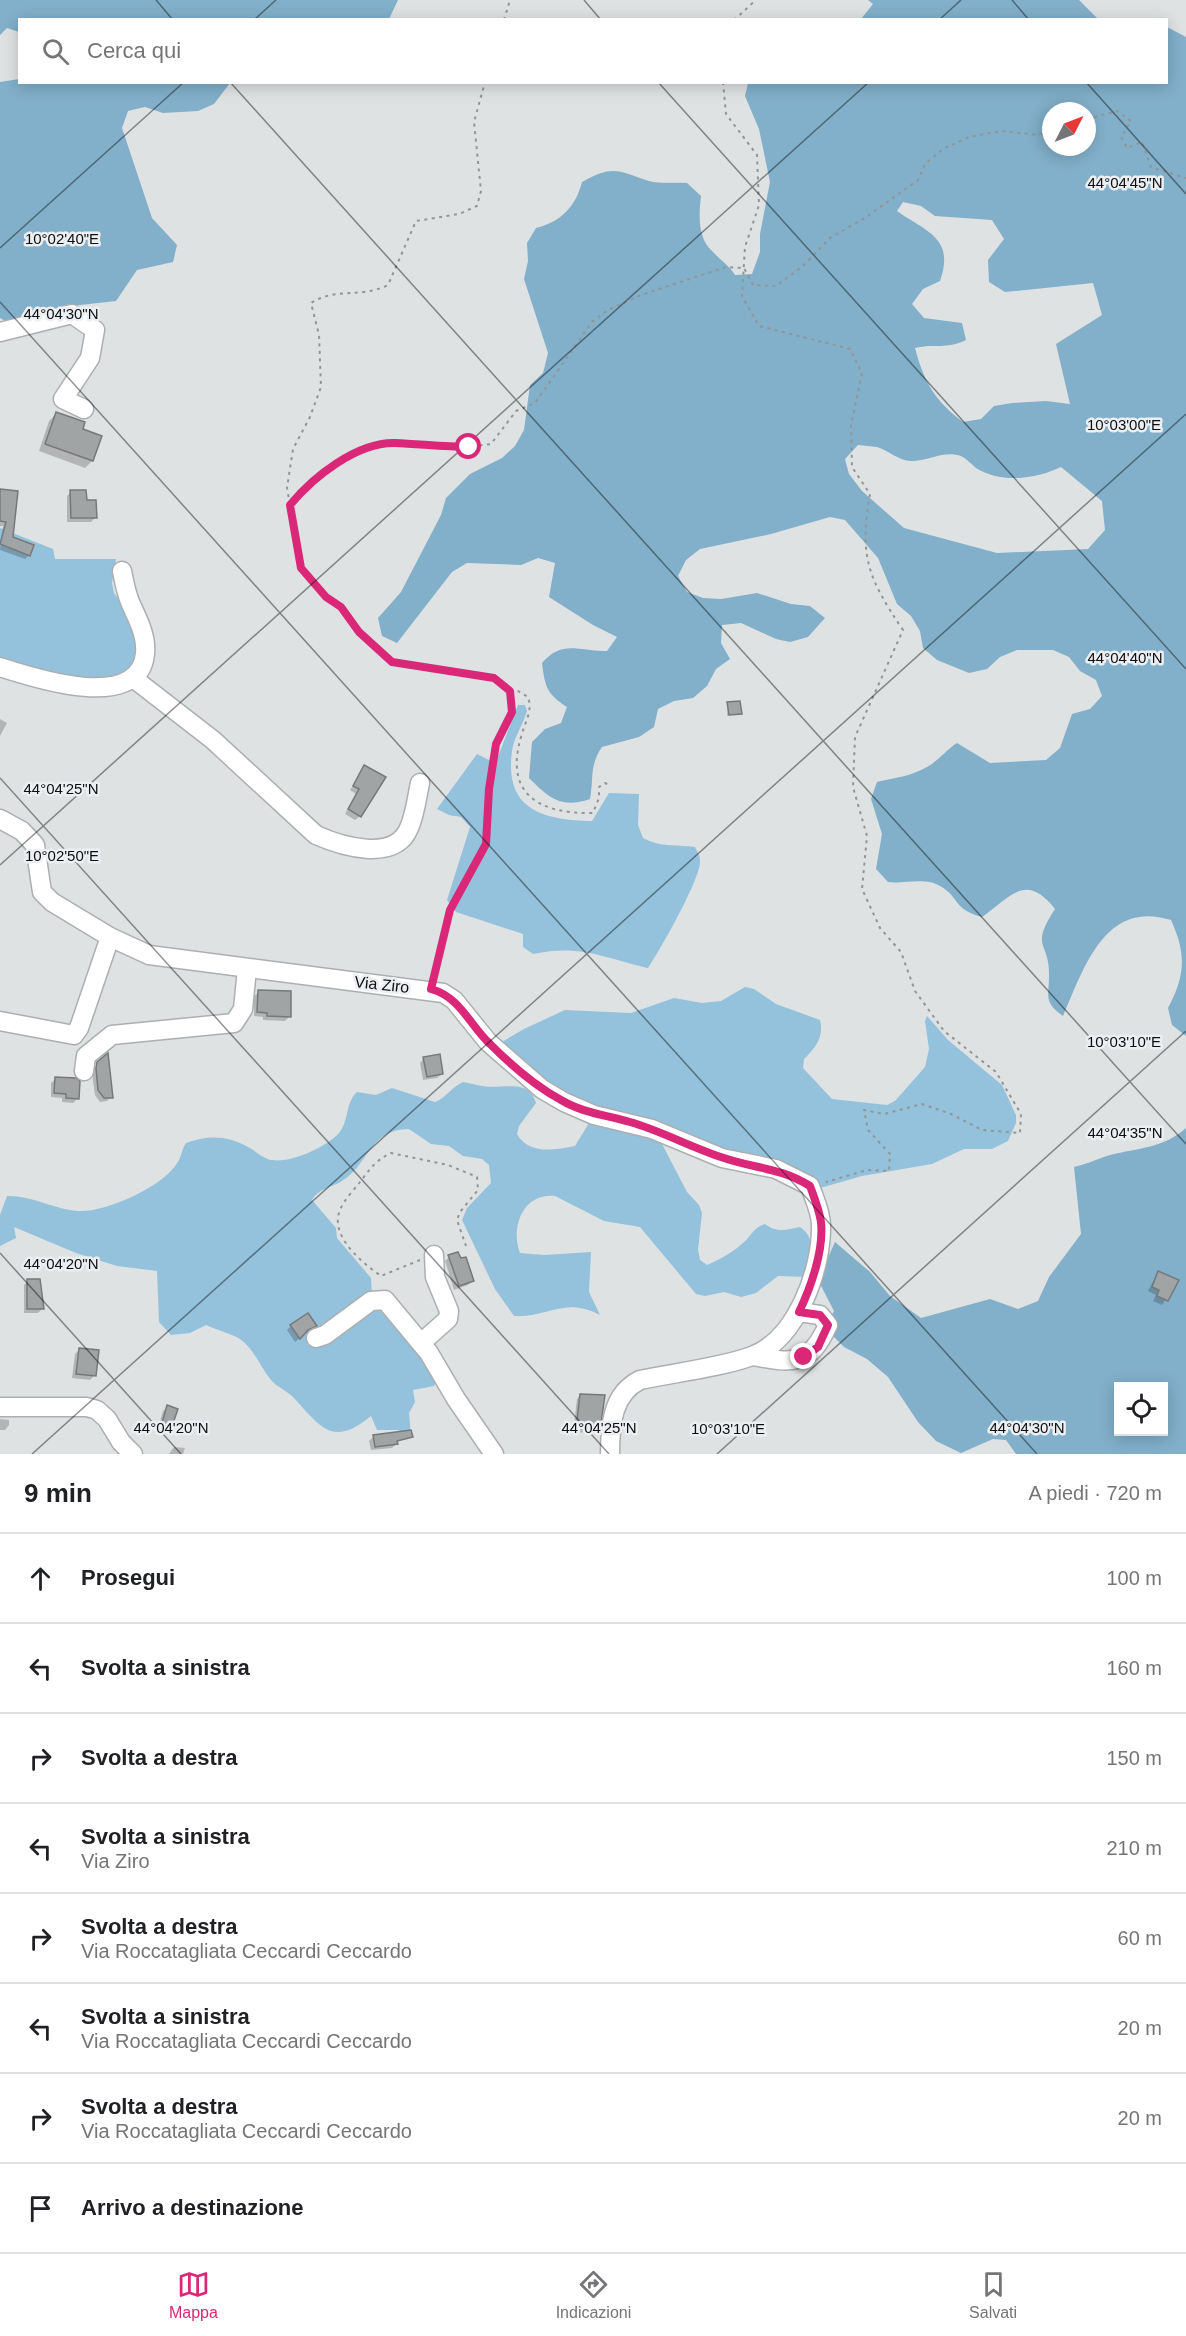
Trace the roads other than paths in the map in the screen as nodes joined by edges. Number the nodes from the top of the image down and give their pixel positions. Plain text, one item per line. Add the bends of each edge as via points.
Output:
1 (0, 332) edge
2 (84, 409) dead end
3 (122, 571) dead end
4 (0, 668) edge
5 (133, 678) junction
6 (420, 783) dead end
7 (0, 819) edge
8 (110, 937) junction
9 (247, 969) junction
10 (0, 1021) edge
11 (84, 1071) dead end
12 (434, 1255) road end
13 (799, 1312) junction
14 (316, 1338) dead end
15 (420, 1342) junction
16 (753, 1356) junction
17 (0, 1407) edge
18 (134, 1454) edge
19 (494, 1454) edge
20 (610, 1454) edge

1 - 2 street via 72,314 95,330 90,358 63,399
3 - 5 street via 144,643 145,655
4 - 5 street via 50,682 101,687 114,687
5 - 6 street via 213,740 316,835 331,842 370,850 401,839 409,830
7 - 8 street, Via Ziro via 22,831 35,845 42,892
8 - 9 street, Via Ziro via 149,955
8 - 10 street via 74,1035
9 - 11 street via 243,1009 234,1023 112,1035 86,1056
9 - 13 street, Via Ziro via 443,993 454,1000 488,1042 542,1089 564,1102 594,1115 652,1129 722,1158 776,1169 810,1186 821,1222 820,1236 816,1262
12 - 15 street via 435,1277 449,1311 448,1319
13 - 16 street via 783,1333
13 - 16 street via 820,1315 828,1325 818,1347 804,1357 782,1361
14 - 15 street via 378,1299 395,1309
15 - 19 street
16 - 20 street via 627,1386 614,1410
17 - 18 street via 97,1410

